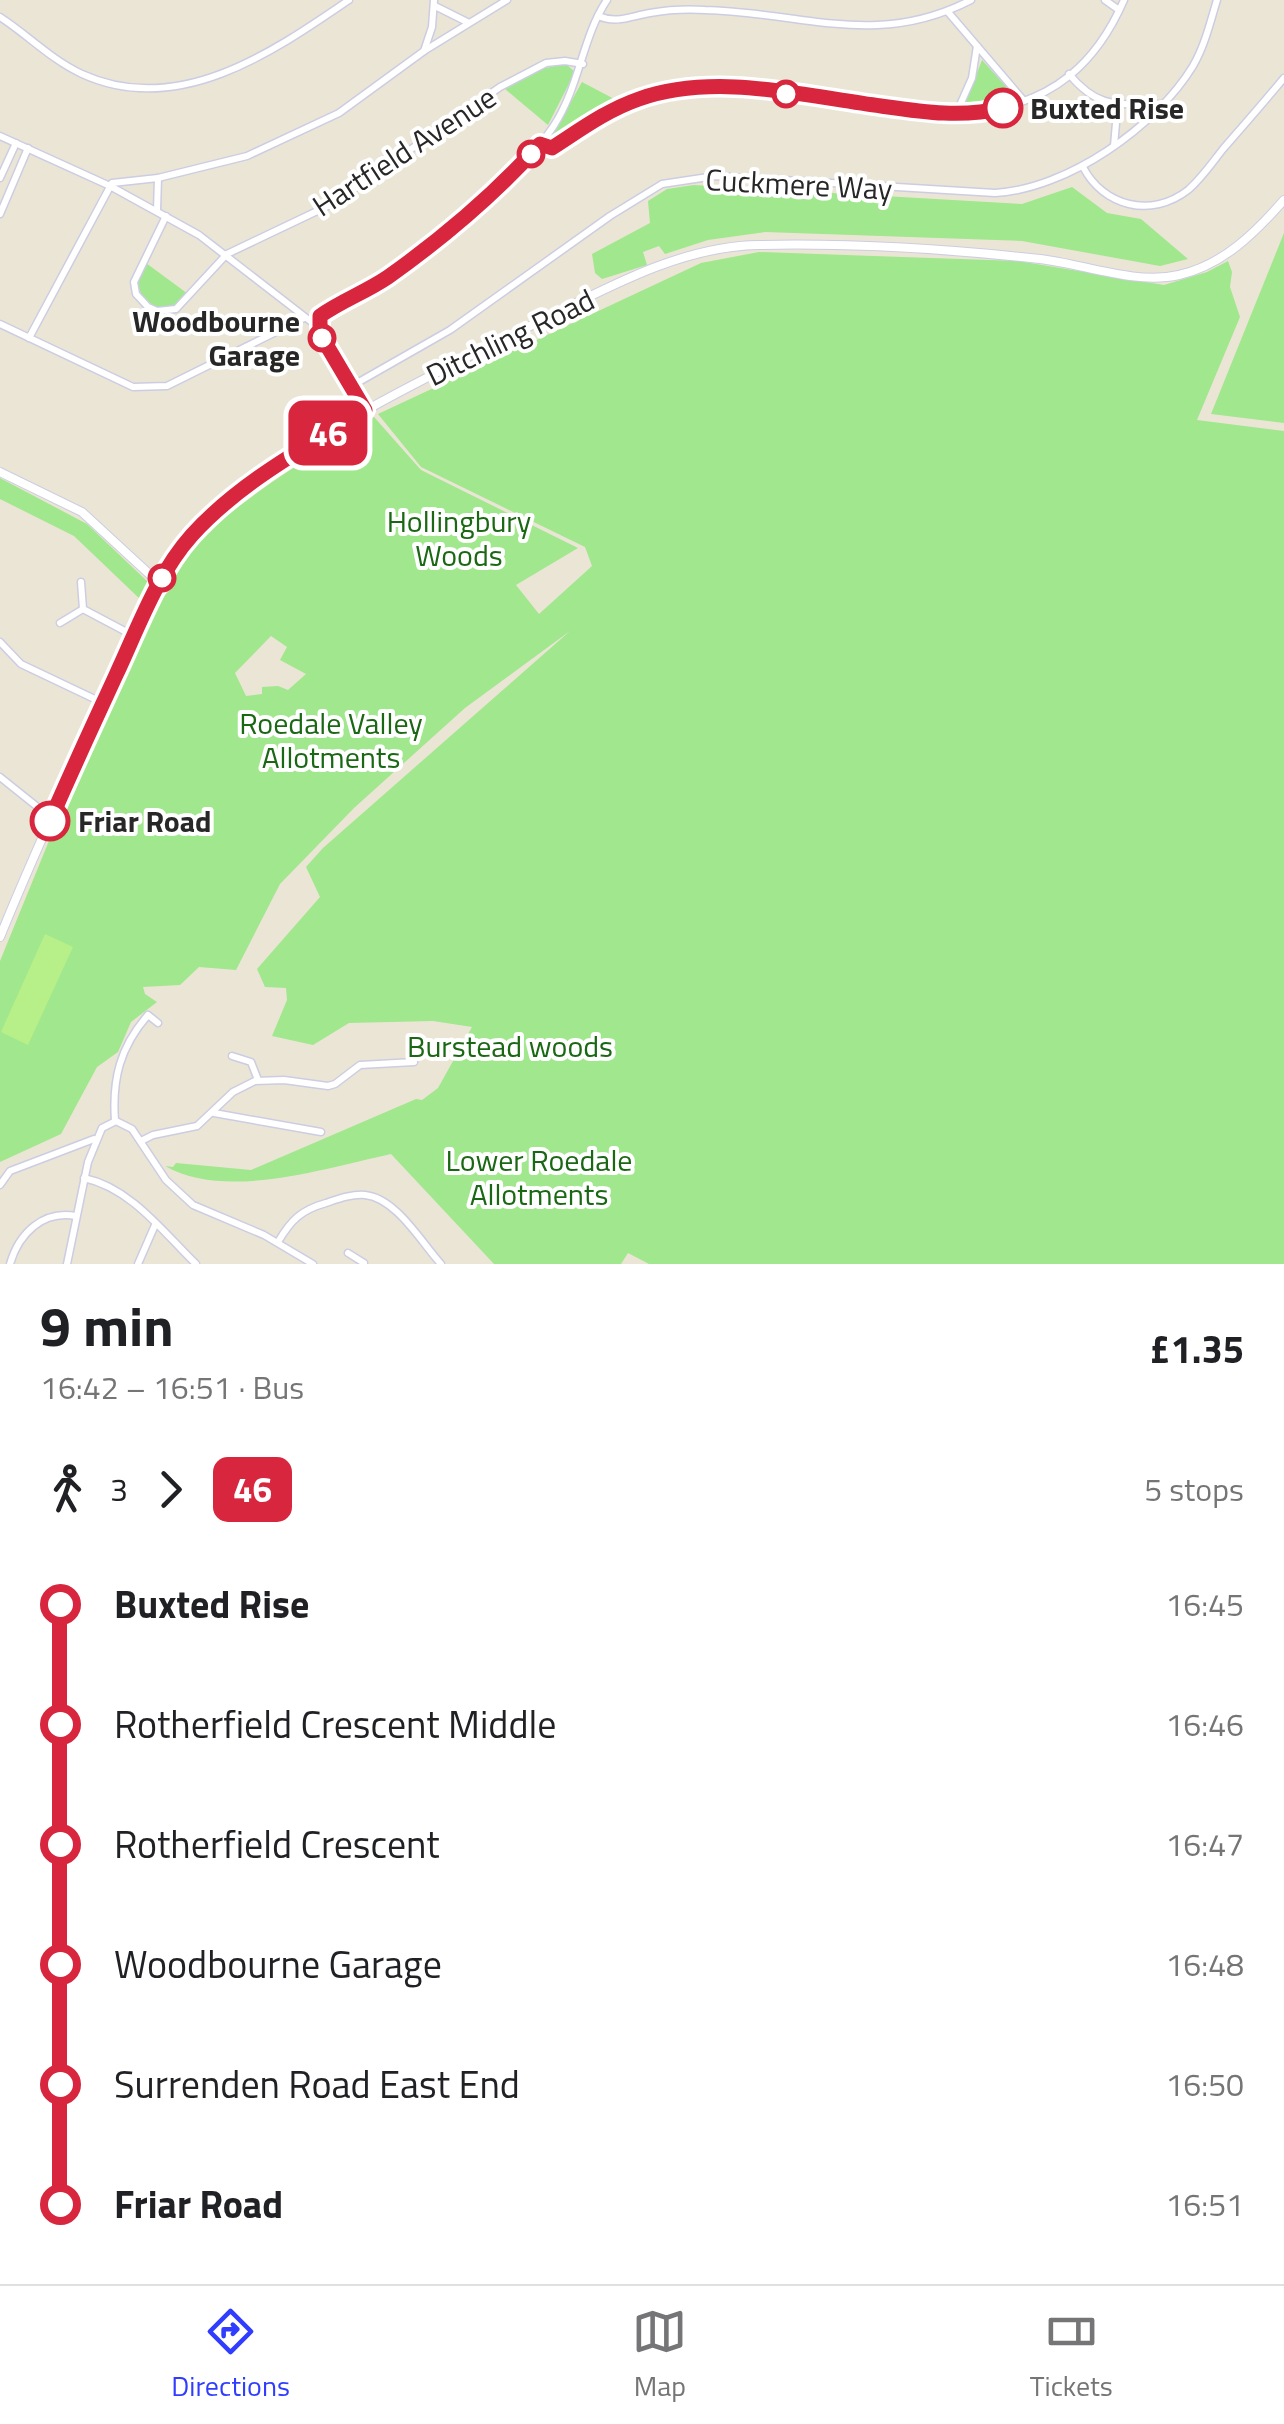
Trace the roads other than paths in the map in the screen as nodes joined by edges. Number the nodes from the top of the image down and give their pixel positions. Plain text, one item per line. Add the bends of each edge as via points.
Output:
1 (349, 0) edge
2 (507, 0) edge
3 (608, 0) edge
4 (970, 0) edge
5 (1105, 0) edge
6 (1124, 0) edge
7 (1217, 0) edge
8 (435, 3) edge
9 (1119, 10) junction
10 (948, 12) junction
11 (598, 16) junction
12 (0, 17) edge
13 (468, 22) junction
14 (9, 23) junction
15 (0, 28) edge
16 (977, 45) junction
17 (424, 50) junction
18 (582, 64) junction
19 (1068, 74) junction
20 (1284, 78) edge
21 (1024, 101) junction
22 (1110, 104) junction
23 (1161, 104) junction
24 (956, 114) junction
25 (0, 136) edge
26 (16, 142) junction
27 (540, 144) junction
28 (1114, 146) junction
29 (28, 148) junction
30 (1083, 167) junction
31 (0, 178) edge
32 (158, 178) junction
33 (110, 186) junction
34 (1284, 200) edge
35 (157, 210) junction
36 (0, 214) edge
37 (166, 216) junction
38 (227, 254) junction
39 (304, 318) junction
40 (0, 324) edge
41 (318, 327) junction
42 (29, 338) junction
43 (350, 387) junction
44 (365, 410) junction
45 (0, 472) edge
46 (81, 582) dead end
47 (160, 583) junction
48 (84, 609) junction
49 (60, 624) dead end
50 (134, 636) junction
51 (1, 640) edge
52 (103, 702) junction
53 (0, 777) edge
54 (53, 815) junction
55 (0, 937) edge
56 (158, 1024) dead end
57 (232, 1056) dead end
58 (414, 1062) dead end
59 (258, 1080) junction
60 (214, 1112) junction
61 (114, 1122) junction
62 (320, 1132) dead end
63 (95, 1139) junction
64 (141, 1141) junction
65 (84, 1178) junction
66 (0, 1185) edge
67 (76, 1216) junction
68 (155, 1225) junction
69 (278, 1242) junction
70 (352, 1258) edge
71 (364, 1263) edge
72 (10, 1264) edge
73 (67, 1264) edge
74 (138, 1264) edge
75 (196, 1264) edge
76 (313, 1264) edge
77 (441, 1264) edge

1 - 14 street via 277,49 182,86 126,86 86,76
2 - 13 street
3 - 11 street
4 - 10 street
5 - 9 street
6 - 9 street
7 - 23 street, Cuckmere Way via 1191,69
8 - 13 street
8 - 17 street
9 - 19 street
10 - 11 street via 866,27 702,9 610,21
10 - 16 street
11 - 18 street
12 - 14 street
13 - 17 street
14 - 15 street
16 - 21 street
16 - 24 street
17 - 32 street via 340,113 247,156
18 - 27 street
18 - 38 street, Hartfield Avenue via 536,67 334,203
19 - 21 street
19 - 22 street
20 - 30 street via 1197,181 1173,199 1126,204 1100,192
21 - 24 street
22 - 23 street
22 - 28 street
23 - 28 street, Cuckmere Way
24 - 27 street via 688,88 622,106 552,148
25 - 26 street
26 - 29 street
26 - 31 street
27 - 41 street via 437,240 324,314
28 - 30 street, Cuckmere Way
29 - 33 street
29 - 36 street
30 - 43 street, Cuckmere Way via 995,193 714,176 662,184 450,330
32 - 33 street
32 - 35 street
33 - 35 street
33 - 42 street
34 - 44 street, Ditchling Road via 1230,252 1171,276 987,253 756,245 709,250 604,291
35 - 37 street
37 - 38 street
37 - 38 street via 134,282 148,307 176,309
38 - 39 street
39 - 41 street
39 - 42 street via 152,388 133,387
40 - 42 street
41 - 43 street
43 - 44 street
44 - 47 street, Ditchling Road via 218,511 193,534
45 - 47 street via 82,512
46 - 48 street
47 - 50 street, Ditchling Road
48 - 49 street
48 - 50 street
50 - 52 street, Ditchling Road
51 - 52 street via 21,664
52 - 54 street, Ditchling Road
53 - 54 street
54 - 55 street, Ditchling Road
56 - 61 street via 148,1015 122,1054
57 - 59 street via 251,1062
58 - 59 street via 360,1065 328,1086
59 - 60 street
60 - 62 street
60 - 64 street via 187,1130
61 - 63 street
61 - 64 street via 129,1126
63 - 65 street
63 - 66 street via 10,1171
64 - 69 street via 166,1180 193,1205
65 - 67 street
65 - 68 street via 114,1188
67 - 72 street via 57,1214 38,1223
67 - 73 street
68 - 74 street
68 - 75 street
69 - 76 street
69 - 77 street via 302,1211 364,1195 388,1204
70 - 71 street

